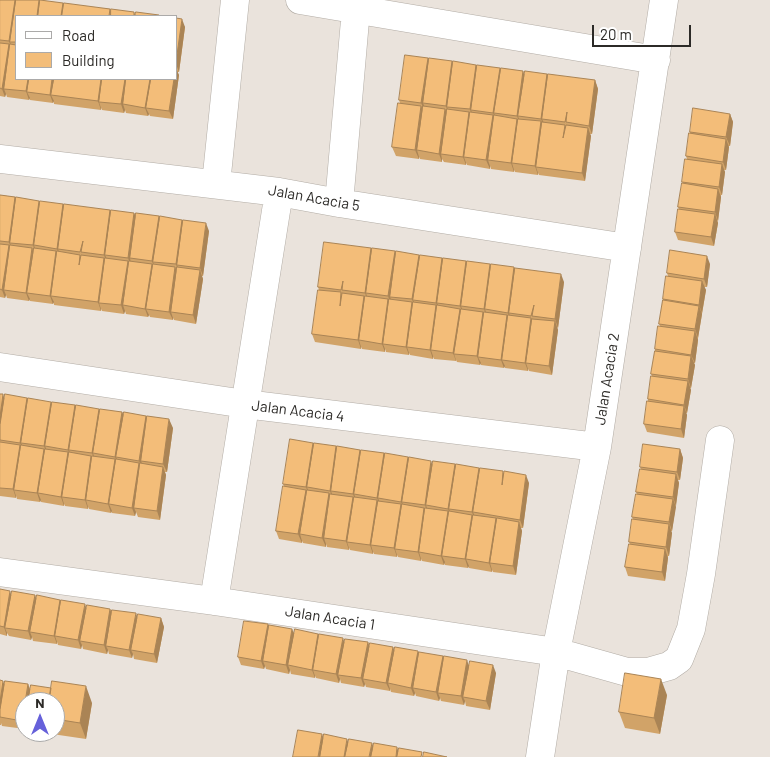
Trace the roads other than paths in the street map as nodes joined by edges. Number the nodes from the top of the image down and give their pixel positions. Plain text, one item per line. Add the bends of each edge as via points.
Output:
1 (235, 0) edge
2 (300, 0) edge
3 (664, 0) edge
4 (356, 9) junction
5 (656, 60) junction
6 (0, 159) edge
7 (216, 184) junction
8 (279, 192) junction
9 (339, 203) junction
10 (627, 248) junction
11 (0, 367) edge
12 (245, 404) junction
13 (720, 440) dead end
14 (597, 447) junction
15 (0, 572) edge
16 (214, 601) junction
17 (556, 652) junction
18 (540, 757) edge

1 - 7 street
2 - 4 street
3 - 5 street, Jalan Acacia 2
4 - 5 street
4 - 9 street
5 - 10 street, Jalan Acacia 2
6 - 7 street, Jalan Acacia 5
7 - 8 street, Jalan Acacia 5
8 - 9 street, Jalan Acacia 5
8 - 12 street
9 - 10 street, Jalan Acacia 5
10 - 14 street, Jalan Acacia 2
11 - 12 street, Jalan Acacia 4
12 - 14 street, Jalan Acacia 4
12 - 16 street
13 - 17 street, Jalan Acacia 1 via 691,629 679,658 657,670 627,672
14 - 17 street, Jalan Acacia 2
15 - 16 street, Jalan Acacia 1
16 - 17 street, Jalan Acacia 1
17 - 18 street, Jalan Acacia 2

